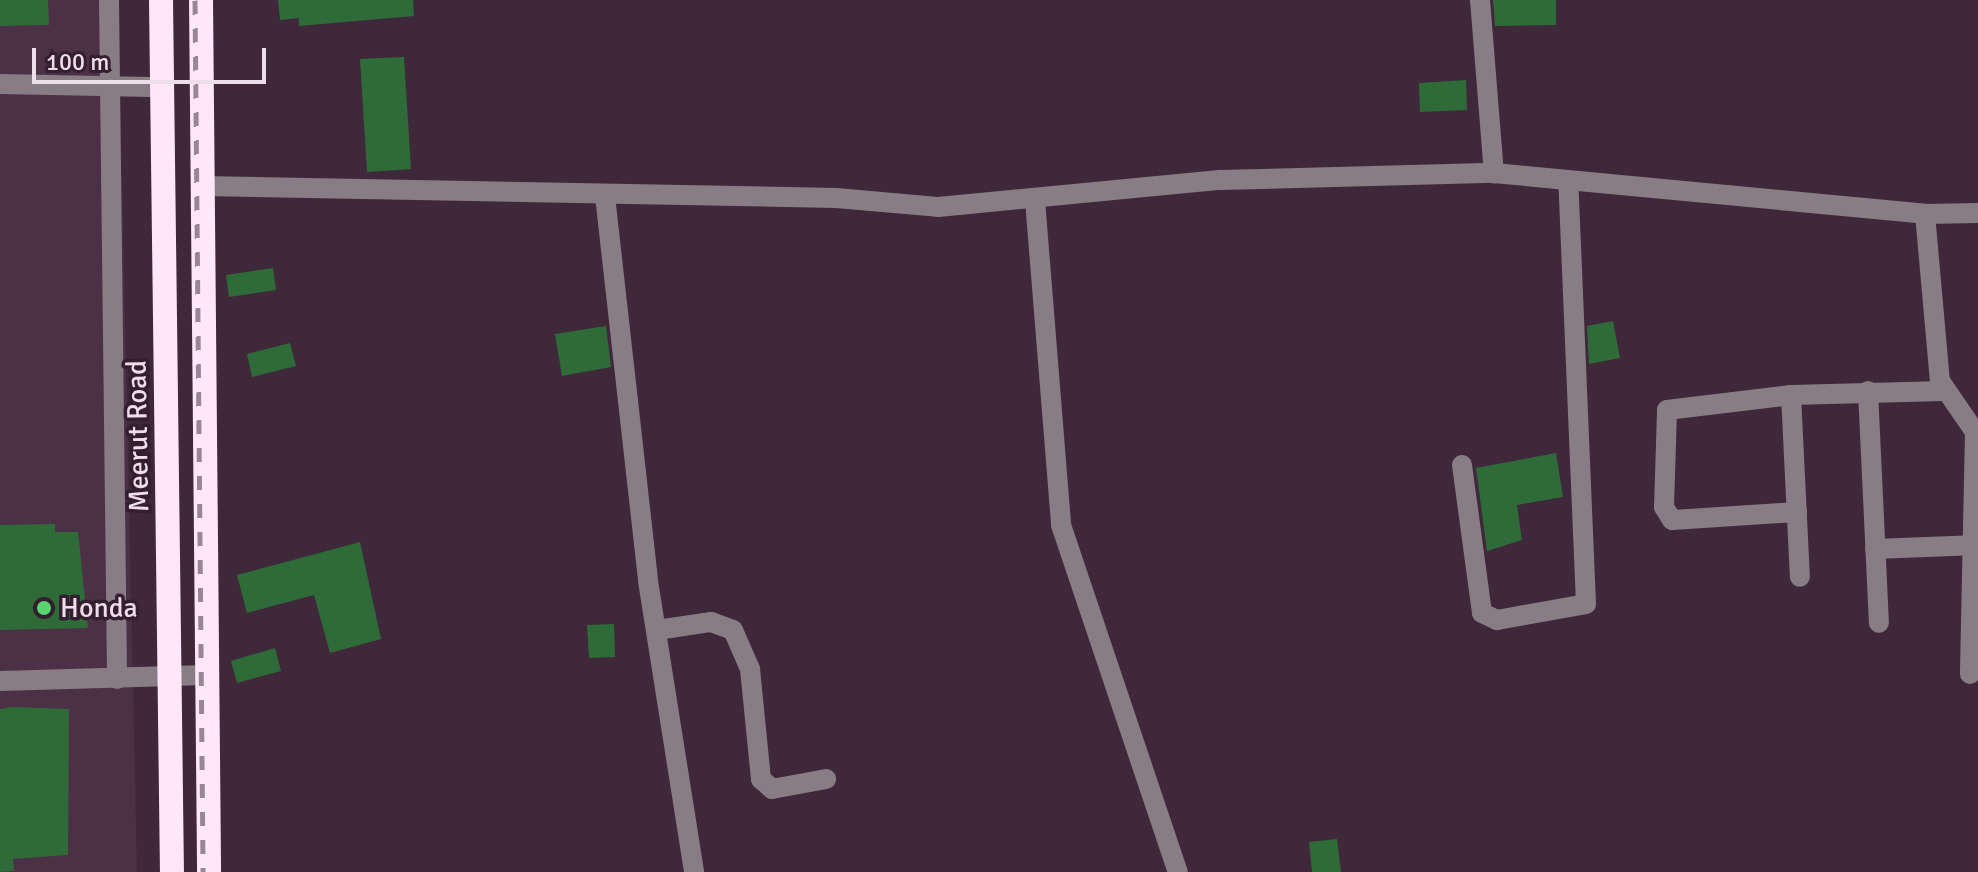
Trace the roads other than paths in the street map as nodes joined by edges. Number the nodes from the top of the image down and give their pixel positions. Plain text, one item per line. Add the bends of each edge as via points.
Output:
1 (109, 0) edge
2 (161, 0) edge
3 (201, 0) edge
4 (1480, 0) edge
5 (0, 84) edge
6 (114, 86) junction
7 (163, 87) junction
8 (1494, 173) junction
9 (1568, 180) junction
10 (201, 186) junction
11 (605, 196) junction
12 (1035, 200) junction
13 (1978, 213) edge
14 (1925, 214) junction
15 (1868, 391) junction
16 (1944, 391) junction
17 (1791, 395) junction
18 (1462, 465) dead end
19 (1797, 512) junction
20 (1974, 545) edge
21 (1875, 549) junction
22 (1800, 577) dead end
23 (1879, 623) dead end
24 (657, 630) junction
25 (1974, 642) edge
26 (1970, 674) dead end
27 (206, 675) junction
28 (172, 677) junction
29 (117, 679) junction
30 (0, 681) edge
31 (826, 779) dead end
32 (172, 872) edge
33 (209, 872) edge
34 (694, 872) edge
35 (1178, 872) edge

1 - 6 street
2 - 7 highway, Meerut Road
3 - 10 highway
4 - 8 street
5 - 6 street
6 - 7 street
6 - 29 street
7 - 28 highway, Meerut Road
8 - 9 street
8 - 12 street via 1220,180
9 - 14 street
9 - 18 street via 1586,604 1497,620 1482,613
10 - 11 street
10 - 27 highway
11 - 12 street via 836,198 938,207
11 - 24 street
12 - 35 street via 1061,525
13 - 14 street
14 - 16 street
15 - 16 street
15 - 17 street
15 - 21 street
16 - 20 street via 1975,432
17 - 19 street
17 - 19 street via 1667,410 1664,507 1679,521
19 - 22 street
20 - 21 street
20 - 25 street
21 - 23 street
24 - 31 street via 711,622 733,630 750,669 766,785
24 - 34 street
25 - 26 street
27 - 28 street
27 - 33 highway
28 - 29 street
28 - 32 highway, Meerut Road
29 - 30 street

